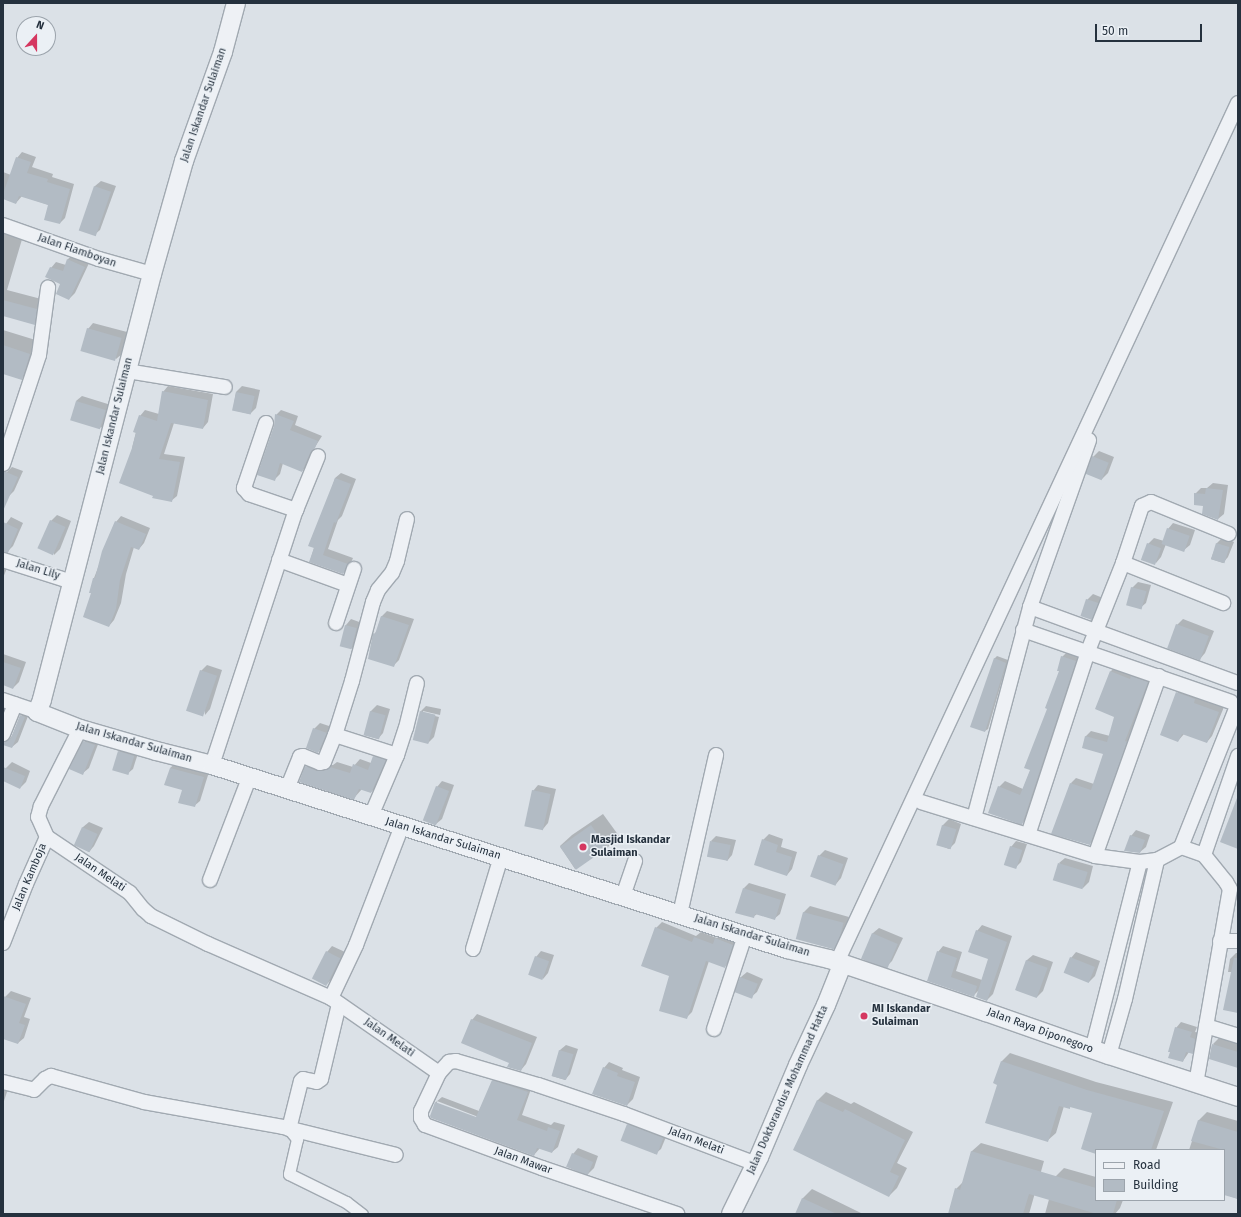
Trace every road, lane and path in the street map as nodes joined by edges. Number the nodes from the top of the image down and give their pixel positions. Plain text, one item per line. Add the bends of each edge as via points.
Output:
1 (236, 3) edge
2 (1238, 103) edge
3 (3, 225) edge
4 (152, 274) junction
5 (48, 288) dead end
6 (127, 371) junction
7 (225, 387) dead end
8 (266, 423) dead end
9 (1089, 440) dead end
10 (318, 456) dead end
11 (3, 464) edge
12 (296, 510) junction
13 (407, 519) dead end
14 (1229, 534) dead end
15 (3, 560) edge
16 (280, 560) junction
17 (1123, 563) junction
18 (354, 569) dead end
19 (72, 582) junction
20 (348, 585) junction
21 (1223, 603) dead end
22 (1030, 607) junction
23 (336, 622) dead end
24 (1023, 630) junction
25 (1094, 632) junction
26 (1088, 651) junction
27 (1159, 676) junction
28 (417, 683) dead end
29 (1238, 684) edge
30 (9, 702) edge
31 (1235, 707) edge
32 (37, 712) junction
33 (80, 729) junction
34 (3, 734) edge
35 (335, 735) junction
36 (398, 755) junction
37 (716, 756) dead end
38 (1238, 756) edge
39 (212, 764) junction
40 (250, 776) junction
41 (287, 789) junction
42 (921, 802) dead end
43 (371, 816) junction
44 (974, 818) junction
45 (402, 826) junction
46 (1028, 835) junction
47 (47, 837) junction
48 (1181, 847) junction
49 (1204, 855) junction
50 (1096, 856) junction
51 (501, 857) junction
52 (1157, 860) junction
53 (635, 861) dead end
54 (1140, 862) junction
55 (210, 880) dead end
56 (1134, 886) junction
57 (1150, 889) junction
58 (623, 896) junction
59 (680, 914) junction
60 (745, 935) junction
61 (3, 941) edge
62 (1220, 941) junction
63 (1238, 942) edge
64 (473, 949) dead end
65 (839, 964) junction
66 (335, 1001) junction
67 (1206, 1026) junction
68 (714, 1029) dead end
69 (1238, 1036) edge
70 (1100, 1052) junction
71 (440, 1073) junction
72 (3, 1082) edge
73 (1196, 1084) junction
74 (1238, 1097) edge
75 (289, 1129) junction
76 (396, 1155) dead end
77 (756, 1164) junction
78 (362, 1214) edge
79 (677, 1214) edge
80 (731, 1214) edge

1 - 4 street, Jalan Iskandar Sulaiman via 223,52 184,161
2 - 65 street
3 - 4 street, Jalan Flamboyan via 99,259
4 - 6 street, Jalan Iskandar Sulaiman
5 - 11 street via 39,355
6 - 7 street
6 - 19 street, Jalan Iskandar Sulaiman
8 - 12 street via 244,488 249,494
9 - 22 street
10 - 12 street
12 - 16 street
13 - 35 street via 397,561 373,602
14 - 17 street via 1156,504 1147,503 1142,506
15 - 19 street, Jalan Lily
16 - 20 street
16 - 39 street
17 - 21 street
17 - 25 street
18 - 20 street
19 - 32 street, Jalan Iskandar Sulaiman
20 - 23 street
22 - 24 street
22 - 25 street
24 - 26 street
24 - 44 street
25 - 26 street
25 - 29 street
26 - 27 street
26 - 46 street
27 - 31 street
27 - 50 street
28 - 36 street
29 - 31 street via 1232,692
30 - 32 street
30 - 34 street
31 - 48 street
32 - 33 street, Jalan Iskandar Sulaiman
33 - 39 street, Jalan Iskandar Sulaiman
33 - 47 street, Jalan Kamboja via 41,806 38,817
35 - 36 street
35 - 41 street via 323,763 300,757
36 - 43 street
37 - 59 street
38 - 49 street
39 - 40 street, Jalan Iskandar Sulaiman
40 - 41 street, Jalan Iskandar Sulaiman
40 - 55 street
41 - 43 street, Jalan Iskandar Sulaiman
42 - 44 street
43 - 45 street, Jalan Iskandar Sulaiman
44 - 46 street
45 - 51 street, Jalan Iskandar Sulaiman
45 - 66 street
46 - 50 street
47 - 61 street, Jalan Kamboja
47 - 66 street, Jalan Melati via 130,893 151,916
48 - 49 street
48 - 52 street
49 - 62 street via 1230,889
50 - 54 street
51 - 58 street, Jalan Iskandar Sulaiman
51 - 64 street
52 - 54 street
52 - 57 street
53 - 58 street
54 - 56 street
56 - 57 street
56 - 70 street
57 - 70 street via 1125,999
58 - 59 street, Jalan Iskandar Sulaiman
59 - 60 street, Jalan Iskandar Sulaiman
60 - 65 street, Jalan Iskandar Sulaiman
60 - 68 street
62 - 63 street
62 - 67 street
65 - 70 street, Jalan Raya Diponegoro
65 - 77 street, Jalan Doktorandus Mohammad Hatta via 826,1005
66 - 71 street, Jalan Melati
66 - 75 street via 321,1079 317,1082 303,1079 301,1081
67 - 69 street
67 - 73 street
70 - 73 street, Jalan Raya Diponegoro
71 - 77 street, Jalan Melati via 449,1062 456,1061 624,1114
71 - 79 street, Jalan Mawar via 421,1111 425,1125
72 - 75 street via 34,1090 51,1076 144,1102
73 - 74 street, Jalan Raya Diponegoro
75 - 76 street
75 - 78 street via 297,1139 289,1174 346,1202
77 - 80 street, Jalan Doktorandus Mohammad Hatta

